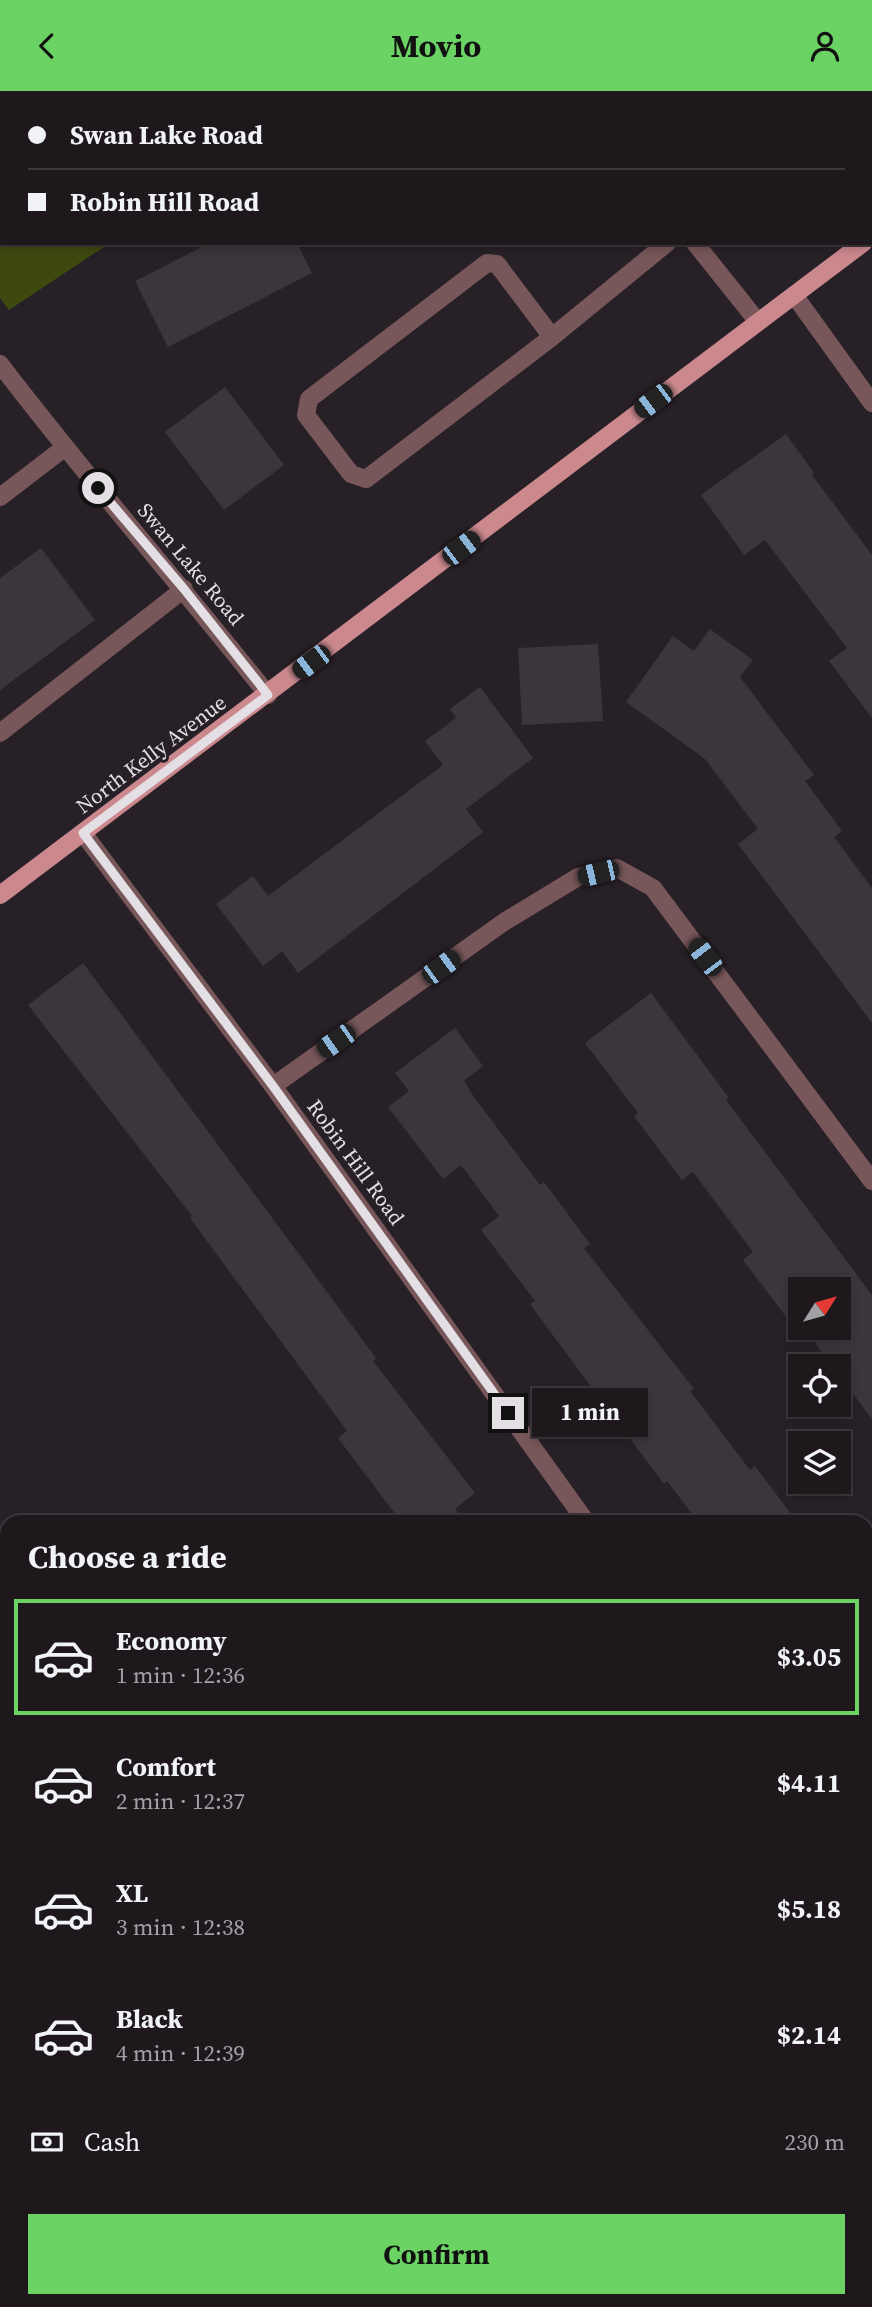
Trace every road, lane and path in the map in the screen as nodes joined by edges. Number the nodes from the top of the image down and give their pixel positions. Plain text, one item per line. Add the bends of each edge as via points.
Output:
1 (665, 245) edge
2 (697, 245) edge
3 (860, 245) edge
4 (794, 295) junction
5 (758, 322) junction
6 (552, 337) junction
7 (0, 364) edge
8 (872, 403) edge
9 (64, 448) junction
10 (0, 497) edge
11 (184, 589) junction
12 (268, 695) junction
13 (0, 733) edge
14 (83, 833) junction
15 (0, 895) edge
16 (273, 1086) junction
17 (872, 1181) edge
18 (581, 1515) edge

1 - 6 street
2 - 5 street
3 - 4 main road, North Kelly Avenue
4 - 5 main road, North Kelly Avenue
4 - 8 street
5 - 12 main road, North Kelly Avenue
6 - 6 street via 366,479 351,474 306,415 309,399 486,263 497,264
7 - 9 street, Swan Lake Road
9 - 10 street
9 - 11 street, Swan Lake Road
11 - 12 street, Swan Lake Road
11 - 13 street
12 - 14 main road, North Kelly Avenue
14 - 15 main road, North Kelly Avenue
14 - 16 street, Robin Hill Road
16 - 17 street via 504,922 578,877 617,868 653,888
16 - 18 street, Robin Hill Road

